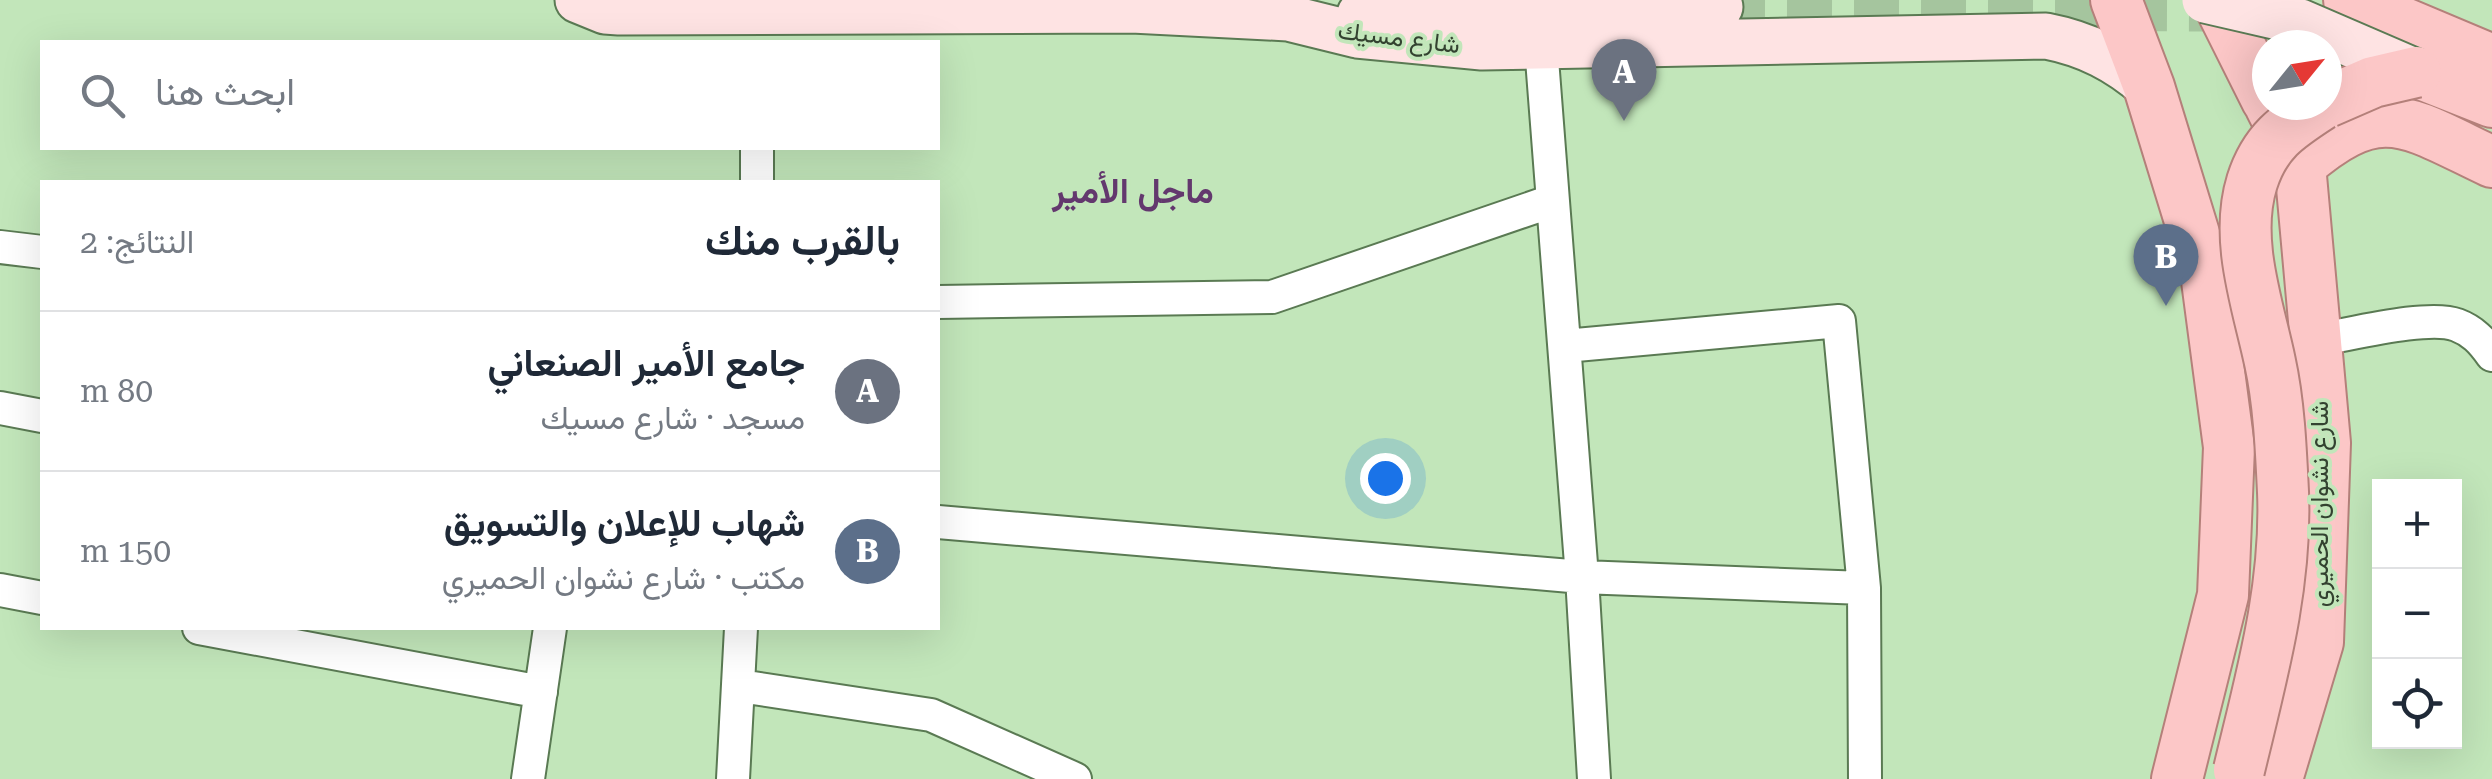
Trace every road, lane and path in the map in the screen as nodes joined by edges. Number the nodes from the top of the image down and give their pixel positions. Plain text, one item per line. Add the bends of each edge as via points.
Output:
1 (578, 0) edge
2 (2116, 0) edge
3 (2205, 0) edge
4 (2217, 0) edge
5 (1720, 6) dead end
6 (2363, 6) edge
7 (1288, 18) junction
8 (2051, 18) edge
9 (758, 19) edge
10 (1540, 46) junction
11 (2492, 60) edge
12 (2252, 70) edge
13 (2416, 72) junction
14 (2149, 87) junction
15 (2342, 96) edge
16 (2492, 102) edge
17 (2277, 120) edge
18 (2302, 120) edge
19 (2390, 122) junction
20 (757, 150) edge
21 (2492, 162) edge
22 (2300, 165) junction
23 (756, 180) edge
24 (1552, 202) junction
25 (0, 247) edge
26 (40, 252) edge
27 (940, 302) edge
28 (2316, 340) junction
29 (1564, 346) junction
30 (2492, 355) edge
31 (0, 408) edge
32 (40, 416) edge
33 (940, 522) edge
34 (1582, 577) junction
35 (1864, 588) junction
36 (0, 590) edge
37 (40, 598) edge
38 (211, 630) edge
39 (550, 630) edge
40 (741, 630) edge
41 (740, 686) junction
42 (540, 692) junction
43 (1024, 768) edge
44 (2251, 776) edge
45 (528, 779) edge
46 (733, 779) edge
47 (1075, 779) edge
48 (1594, 779) edge
49 (1865, 779) edge
50 (2177, 779) edge

1 - 9 street, شارع مسيك via 619,12
2 - 14 main road
3 - 13 street, bridge via 2300,22
4 - 12 main road
5 - 7 street
6 - 11 main road
6 - 19 main road via 2348,28 2355,79
7 - 9 street, شارع مسيك via 1132,10
7 - 10 street, شارع مسيك via 1422,43
8 - 10 street, شارع مسيك
8 - 14 street, شارع مسيك via 2070,40 2112,58
10 - 24 street
13 - 15 main road, bridge
13 - 16 main road
14 - 50 main road via 2206,273 2230,447 2224,595
17 - 22 main road
18 - 44 main road, bridge via 2266,146 2251,185 2247,230 2271,366 2283,494 2278,605
19 - 21 main road via 2412,124
19 - 22 main road via 2346,130
20 - 23 street
22 - 28 main road, شارع نشوان الحميري
24 - 27 street via 1272,297
24 - 29 street
25 - 26 street
28 - 30 street via 2454,323
28 - 44 main road, شارع نشوان الحميري via 2324,443 2318,642
29 - 34 street
29 - 35 street via 1839,322
31 - 32 street
33 - 34 street
34 - 35 street
34 - 48 street
35 - 49 street
36 - 37 street
38 - 42 street
39 - 42 street
40 - 41 street
41 - 43 street via 931,715
41 - 46 street
42 - 45 street
43 - 47 street

